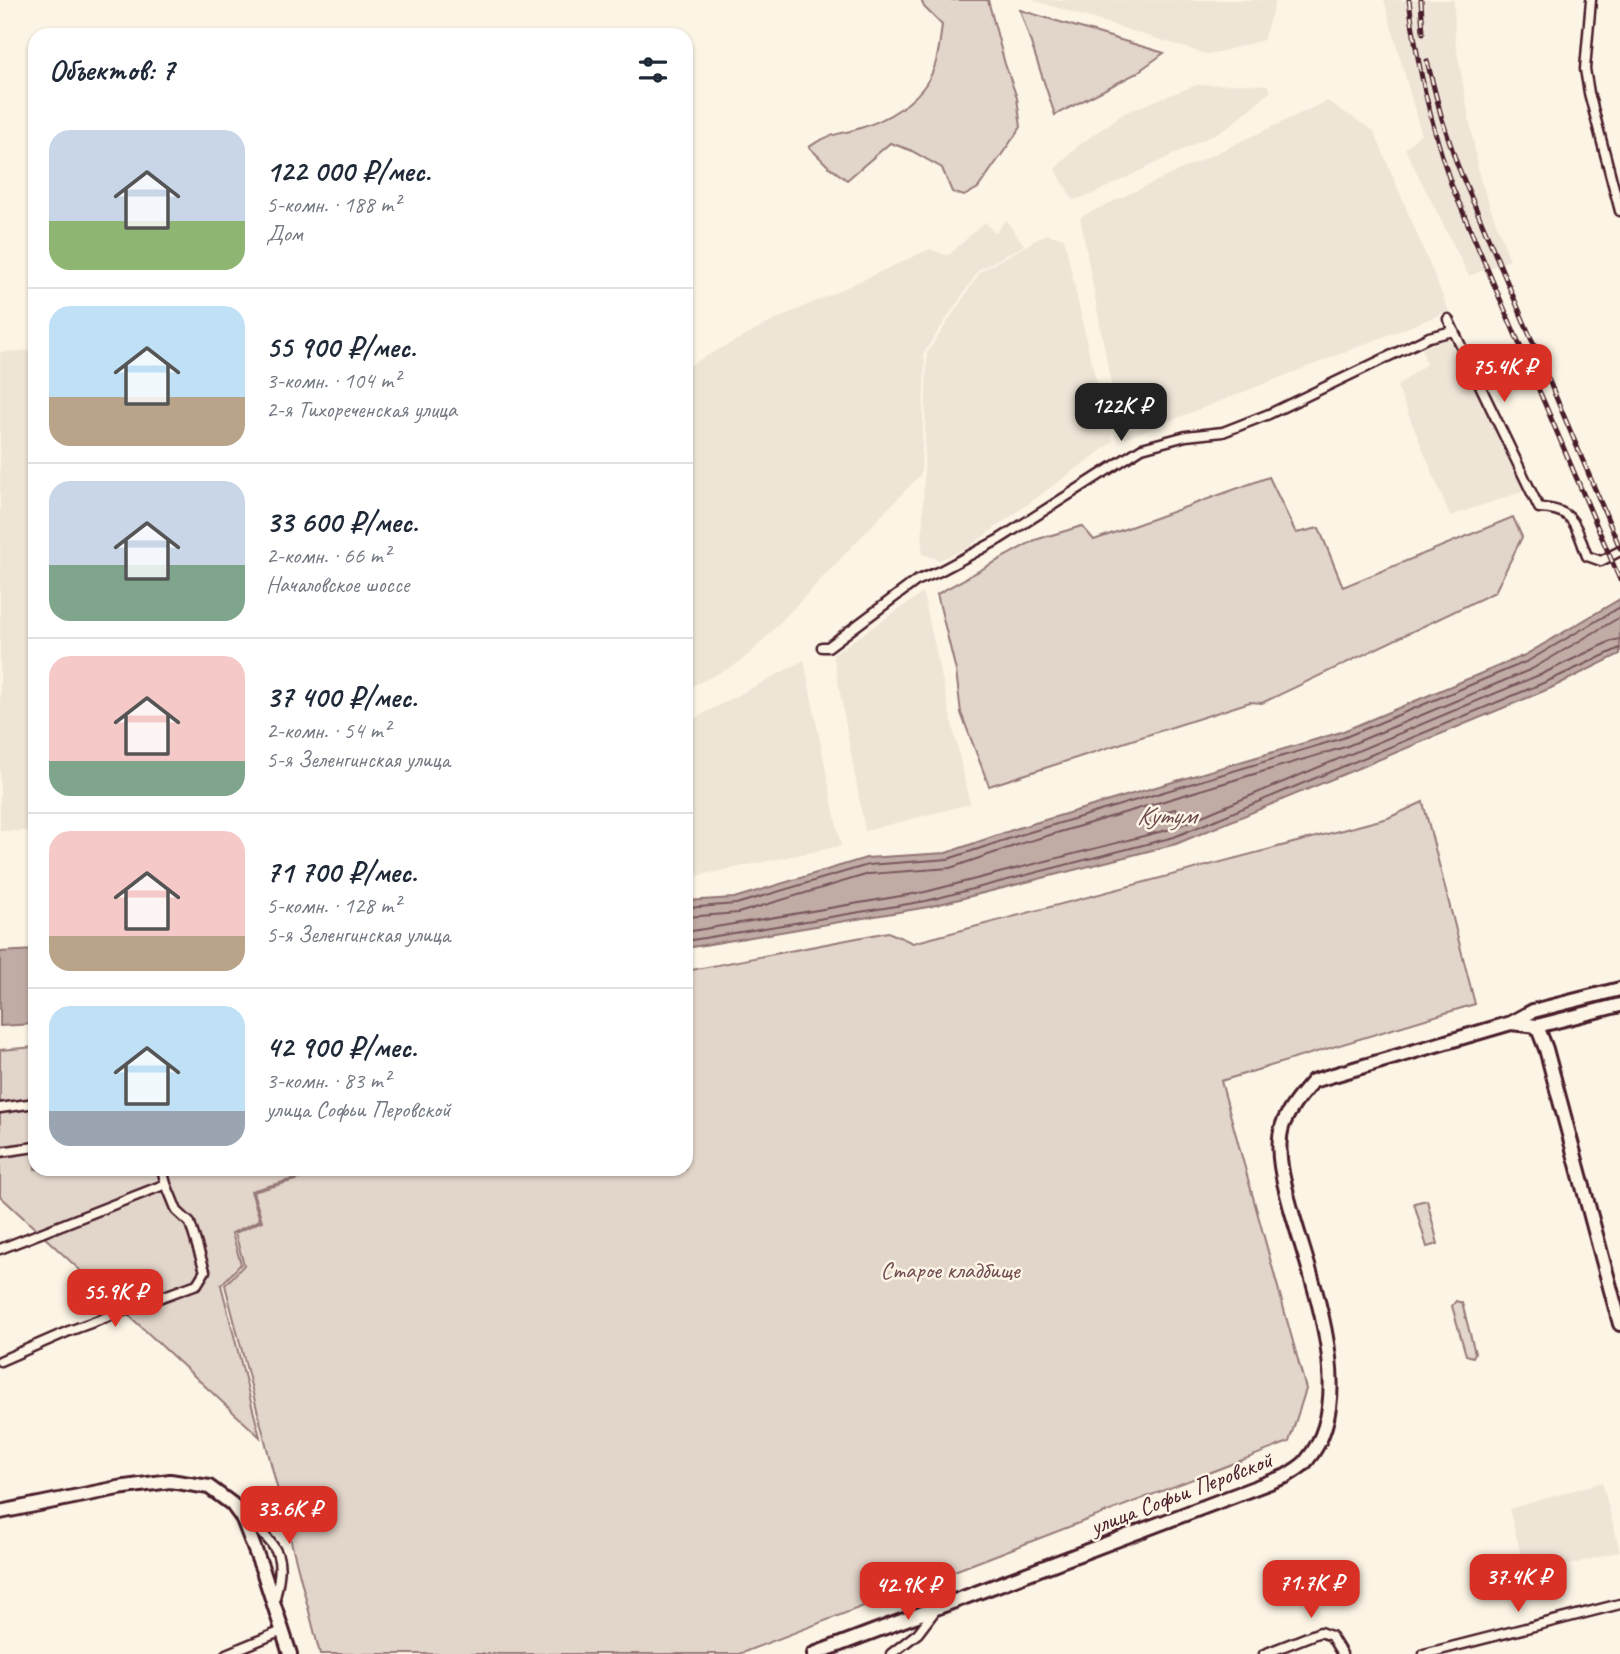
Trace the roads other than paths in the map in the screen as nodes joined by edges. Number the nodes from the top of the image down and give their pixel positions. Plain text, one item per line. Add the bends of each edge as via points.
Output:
1 (1591, 0) edge
2 (1620, 211) edge
3 (1448, 319) dead end
4 (1453, 331) junction
5 (1620, 551) edge
6 (822, 647) dead end
7 (1620, 989) edge
8 (1620, 1005) edge
9 (1533, 1011) junction
10 (1511, 1023) junction
11 (1537, 1026) junction
12 (28, 1104) edge
13 (0, 1108) edge
14 (28, 1148) edge
15 (0, 1152) edge
16 (164, 1176) edge
17 (166, 1184) junction
18 (0, 1249) edge
19 (1620, 1324) edge
20 (0, 1362) edge
21 (237, 1510) junction
22 (0, 1512) edge
23 (1620, 1604) edge
24 (274, 1605) junction
25 (937, 1608) junction
26 (282, 1631) junction
27 (226, 1654) edge
28 (290, 1654) edge
29 (814, 1654) edge
30 (891, 1654) edge
31 (1264, 1654) edge
32 (1342, 1654) edge
33 (1423, 1654) edge

1 - 2 street via 1585,69
3 - 4 street
4 - 5 street via 1539,508 1566,513 1587,556 1601,561
4 - 6 street via 1429,337 1223,432 1142,448 998,540 916,581
7 - 9 main road, улица Софьи Перовской
8 - 11 main road, улица Софьи Перовской
9 - 10 main road, улица Софьи Перовской
9 - 11 main road
10 - 11 main road, улица Софьи Перовской
10 - 25 main road, улица Софьи Перовской via 1313,1081 1282,1126 1285,1185 1330,1354 1331,1404 1321,1440 1306,1462 1286,1476
11 - 19 main road
12 - 13 street
14 - 15 street
16 - 17 street
17 - 18 street
17 - 20 street via 177,1211 190,1223 205,1271 197,1284
21 - 22 main road via 209,1487 170,1481
21 - 24 main road
21 - 24 street via 273,1544 282,1569
23 - 33 street
24 - 26 main road
25 - 29 main road, улица Софьи Перовской
25 - 30 street via 918,1633
26 - 27 street
26 - 28 main road
31 - 32 street via 1320,1632 1331,1636

